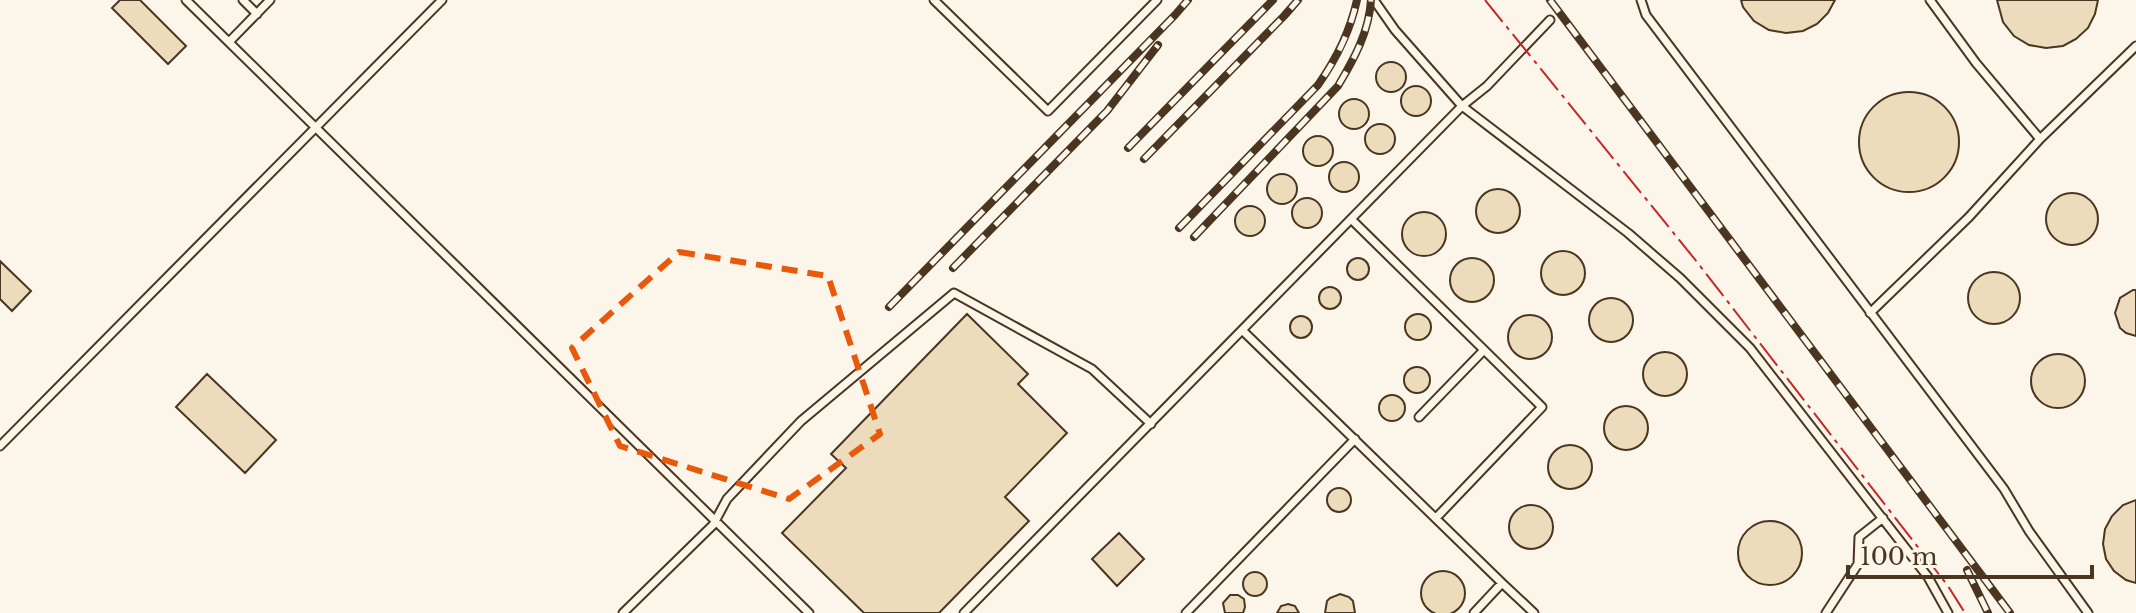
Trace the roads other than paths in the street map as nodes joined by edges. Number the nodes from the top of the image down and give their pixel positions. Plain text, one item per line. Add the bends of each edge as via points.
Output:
1 (186, 0) edge
2 (243, 0) edge
3 (270, 0) edge
4 (442, 0) edge
5 (934, 0) edge
6 (948, 0) edge
7 (1157, 0) edge
8 (1374, 0) edge
9 (1641, 0) edge
10 (1930, 0) edge
11 (941, 7) junction
12 (257, 14) junction
13 (1550, 20) dead end
14 (229, 42) junction
15 (2136, 46) edge
16 (1462, 106) junction
17 (315, 128) junction
18 (2040, 139) junction
19 (1352, 220) junction
20 (1870, 313) junction
21 (1243, 331) junction
22 (1484, 350) junction
23 (1419, 417) dead end
24 (1151, 424) junction
25 (1355, 439) junction
26 (0, 446) edge
27 (1436, 518) junction
28 (1883, 518) junction
29 (715, 521) junction
30 (1502, 583) junction
31 (623, 613) edge
32 (809, 613) edge
33 (964, 613) edge
34 (1186, 613) edge
35 (1474, 613) edge
36 (1534, 613) edge
37 (1826, 613) edge
38 (1948, 613) edge
39 (2088, 613) edge

1 - 14 lane
2 - 12 lane
3 - 12 lane
4 - 17 lane
5 - 11 lane
6 - 11 lane
7 - 11 lane via 1048,111
8 - 16 lane
9 - 20 lane via 1646,15
10 - 18 lane
12 - 14 lane
13 - 16 lane
14 - 17 lane
15 - 18 lane
16 - 19 lane
16 - 28 lane via 1680,278 1750,348
17 - 26 lane
17 - 29 lane
18 - 20 lane
19 - 21 lane
19 - 22 lane
20 - 39 lane via 2004,489
21 - 24 lane
21 - 25 lane
22 - 23 lane
22 - 27 lane via 1542,407
24 - 29 lane via 1092,369 954,293 801,421 727,499
24 - 33 lane
25 - 27 lane
25 - 34 lane
27 - 30 lane
28 - 37 lane via 1859,537 1858,564
28 - 38 lane
29 - 31 lane
29 - 32 lane
30 - 35 lane
30 - 36 lane

